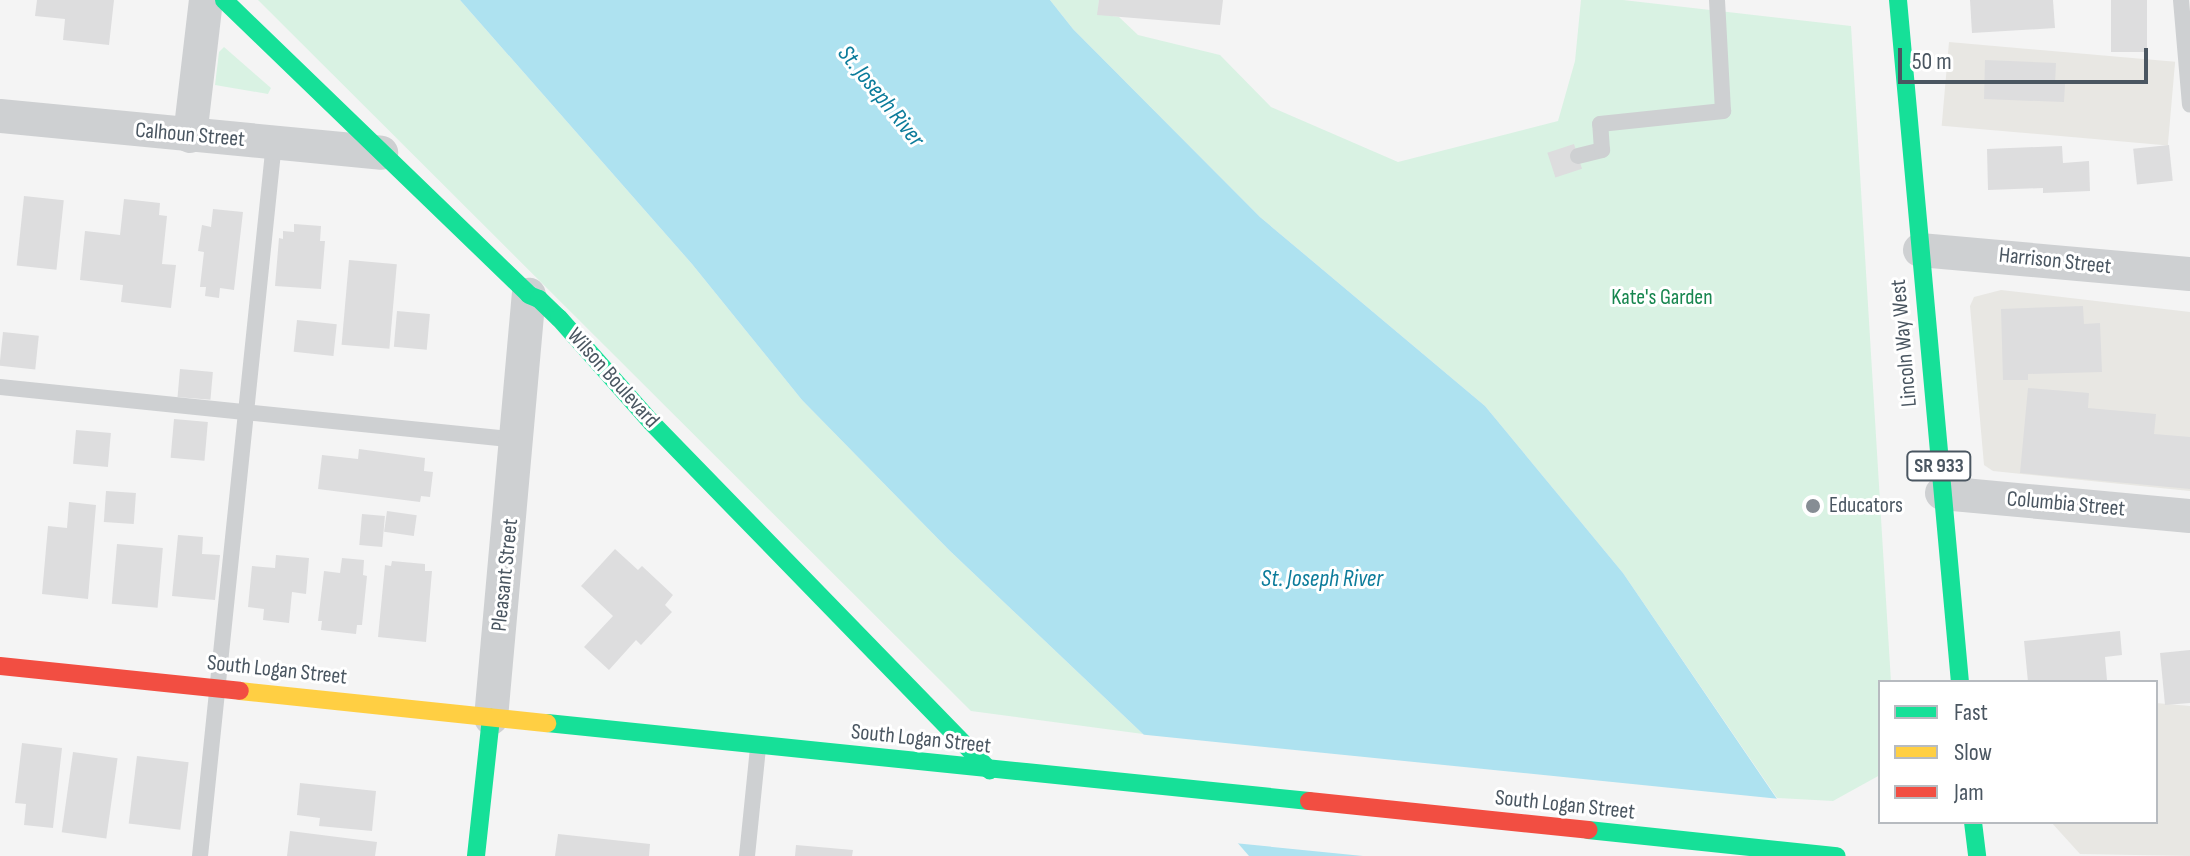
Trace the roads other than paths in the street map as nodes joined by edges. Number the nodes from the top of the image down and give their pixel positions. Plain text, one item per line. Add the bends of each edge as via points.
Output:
1 (206, 0) edge
2 (224, 0) edge
3 (1717, 0) edge
4 (1875, 0) edge
5 (2181, 0) edge
6 (1898, 1) edge
7 (2186, 19) edge
8 (2190, 105) edge
9 (0, 116) edge
10 (190, 136) junction
11 (274, 142) junction
12 (381, 153) junction
13 (1578, 156) dead end
14 (1920, 250) junction
15 (2190, 274) edge
16 (529, 295) junction
17 (0, 387) edge
18 (246, 412) junction
19 (518, 440) junction
20 (1942, 493) junction
21 (2190, 516) edge
22 (0, 666) edge
23 (1960, 680) edge
24 (218, 688) junction
25 (491, 718) junction
26 (758, 746) junction
27 (990, 770) junction
28 (1973, 824) edge
29 (200, 856) edge
30 (476, 856) edge
31 (747, 856) edge
32 (1837, 856) edge
33 (1977, 856) edge

1 - 10 street
2 - 12 street, Wilson Boulevard
3 - 13 lane via 1723,111 1600,124 1602,150
4 - 6 lane
5 - 7 lane
6 - 14 street, Lincoln Way West / SR 933
7 - 8 lane
9 - 10 street, Calhoun Street
10 - 11 street, Calhoun Street
11 - 12 street, Calhoun Street
11 - 18 lane
12 - 16 street, Wilson Boulevard
14 - 15 street, Harrison Street
14 - 20 street, Lincoln Way West / SR 933
16 - 19 street, Pleasant Street
16 - 27 street, Wilson Boulevard via 559,318 651,422
17 - 18 lane
18 - 19 lane
18 - 24 lane
19 - 25 street, Pleasant Street
20 - 21 street, Columbia Street
20 - 23 street, Lincoln Way West / SR 933
22 - 24 street, South Logan Street
24 - 25 street, South Logan Street
24 - 29 lane
25 - 26 street, South Logan Street
25 - 30 street, Pleasant Street
26 - 27 street, South Logan Street
26 - 31 lane
27 - 32 street, South Logan Street
28 - 33 street

